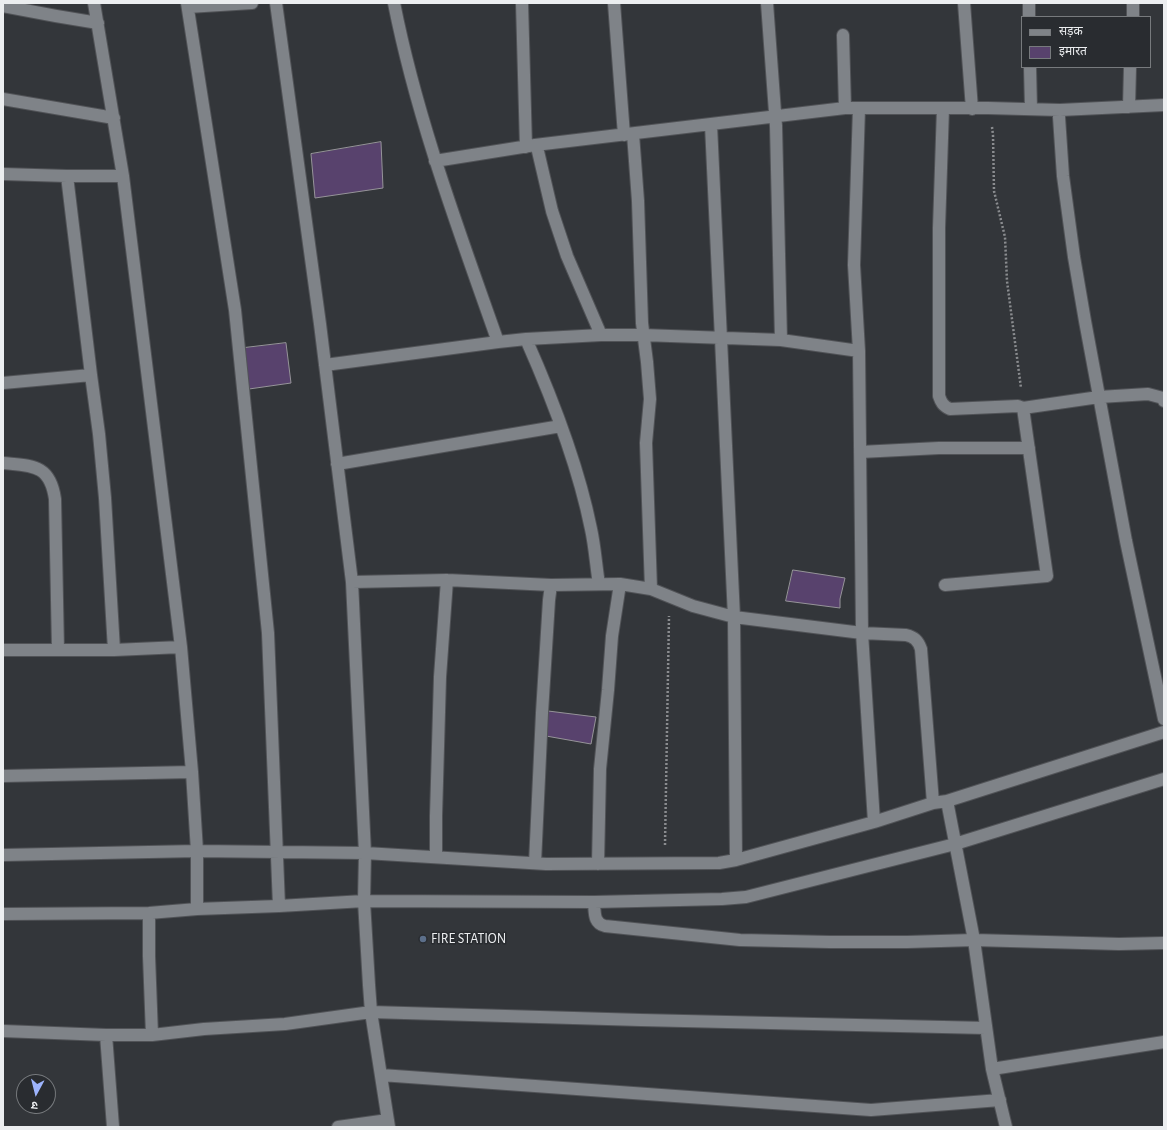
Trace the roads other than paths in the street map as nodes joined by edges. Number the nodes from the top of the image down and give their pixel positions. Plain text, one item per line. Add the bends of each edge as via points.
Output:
1 (94, 3) edge
2 (252, 3) edge
3 (276, 3) edge
4 (394, 3) edge
5 (522, 3) edge
6 (614, 3) edge
7 (767, 3) edge
8 (964, 3) edge
9 (1029, 3) edge
10 (1133, 3) edge
11 (188, 5) edge
12 (3, 6) edge
13 (1029, 16) edge
14 (1133, 16) edge
15 (98, 23) junction
16 (843, 35) dead end
17 (1030, 68) edge
18 (1130, 68) edge
19 (3, 99) edge
20 (1164, 105) edge
21 (1129, 107) junction
22 (845, 108) junction
23 (859, 108) junction
24 (943, 108) junction
25 (972, 109) junction
26 (1031, 109) junction
27 (1060, 110) junction
28 (776, 117) junction
29 (114, 118) junction
30 (711, 125) junction
31 (628, 134) junction
32 (530, 146) junction
33 (434, 161) junction
34 (3, 174) edge
35 (67, 176) junction
36 (123, 176) junction
37 (601, 335) junction
38 (643, 335) junction
39 (722, 338) junction
40 (526, 339) junction
41 (781, 340) junction
42 (498, 342) junction
43 (859, 351) junction
44 (325, 365) junction
45 (91, 376) junction
46 (3, 383) edge
47 (1099, 397) junction
48 (1164, 401) edge
49 (1024, 408) junction
50 (561, 426) junction
51 (1029, 448) junction
52 (860, 452) junction
53 (3, 463) edge
54 (337, 464) junction
55 (447, 580) junction
56 (352, 582) junction
57 (599, 584) junction
58 (620, 584) junction
59 (551, 585) junction
60 (945, 585) dead end
61 (651, 589) junction
62 (734, 617) junction
63 (862, 633) junction
64 (181, 647) junction
65 (3, 650) edge
66 (58, 650) junction
67 (114, 650) junction
68 (1164, 719) edge
69 (1164, 732) edge
70 (192, 772) junction
71 (3, 776) edge
72 (1164, 778) edge
73 (947, 801) junction
74 (933, 803) junction
75 (874, 822) junction
76 (954, 844) junction
77 (197, 851) junction
78 (365, 852) junction
79 (278, 853) junction
80 (3, 855) edge
81 (436, 857) junction
82 (736, 860) junction
83 (535, 863) junction
84 (598, 864) junction
85 (364, 901) junction
86 (594, 902) junction
87 (279, 906) junction
88 (198, 909) junction
89 (149, 913) junction
90 (3, 914) edge
91 (974, 940) junction
92 (1164, 943) edge
93 (372, 1012) junction
94 (986, 1028) junction
95 (3, 1031) edge
96 (106, 1035) junction
97 (152, 1035) junction
98 (1164, 1042) edge
99 (992, 1069) junction
100 (381, 1075) junction
101 (1000, 1100) junction
102 (388, 1124) edge
103 (113, 1127) edge
104 (338, 1127) edge
105 (1006, 1127) edge

1 - 15 street
2 - 11 street
3 - 44 street
4 - 33 street
5 - 32 street
6 - 31 street
7 - 28 street
8 - 25 street
9 - 13 street
10 - 14 street
11 - 79 street via 235,310 268,633
12 - 15 street
15 - 29 street
16 - 22 street
17 - 26 street
18 - 21 street
19 - 29 street
20 - 21 street
21 - 27 street
22 - 23 street
22 - 28 street
23 - 24 street
23 - 43 street via 854,265
24 - 25 street
24 - 49 street via 939,228 939,396 945,407 950,409 1018,406
25 - 26 street
26 - 27 street
27 - 47 street via 1058,117 1062,176
28 - 30 street
28 - 41 street
29 - 36 street
30 - 31 street
30 - 39 street
31 - 32 street
31 - 38 street via 638,208
32 - 33 street
32 - 37 street via 537,147 552,211 567,256
33 - 42 street
34 - 35 street
35 - 36 street
35 - 45 street
36 - 64 street
37 - 38 street
37 - 40 street
38 - 39 street
38 - 61 street via 650,399 646,443
39 - 41 street
39 - 62 street
40 - 42 street
40 - 50 street
41 - 43 street
42 - 44 street
43 - 52 street
44 - 54 street
45 - 46 street
45 - 67 street via 105,498
47 - 48 street via 1148,394 1163,398
47 - 49 street
47 - 68 street via 1126,541
49 - 51 street
50 - 54 street
50 - 57 street via 591,530
51 - 52 street via 939,448
51 - 60 street via 1047,576
52 - 63 street
53 - 66 street via 32,466 42,470 53,487
54 - 56 street
55 - 56 street
55 - 59 street
55 - 81 street via 440,676
56 - 78 street
57 - 58 street
57 - 59 street
58 - 61 street
58 - 84 street via 612,636 600,769
59 - 83 street
61 - 62 street via 693,606
62 - 63 street
62 - 82 street
63 - 74 street via 906,635 919,642
63 - 75 street
64 - 67 street
64 - 70 street
65 - 66 street
66 - 67 street
69 - 73 street
70 - 71 street
70 - 77 street
72 - 76 street
73 - 74 street
73 - 76 street
74 - 75 street
75 - 82 street
76 - 86 street via 746,897
76 - 91 street
77 - 79 street
77 - 80 street
77 - 88 street
78 - 79 street
78 - 81 street
78 - 85 street
79 - 87 street
81 - 83 street
82 - 84 street via 719,863
83 - 84 street
85 - 86 street
85 - 87 street
85 - 93 street
86 - 91 street via 595,918 600,925 641,931 740,940
87 - 88 street
88 - 89 street
89 - 90 street
89 - 97 street
91 - 92 street
91 - 94 street
93 - 94 street
93 - 97 street via 285,1024
93 - 100 street
94 - 99 street
95 - 96 street
96 - 97 street
96 - 103 street
98 - 99 street
99 - 101 street
100 - 101 street via 872,1110
100 - 102 street
101 - 105 street
102 - 104 street

